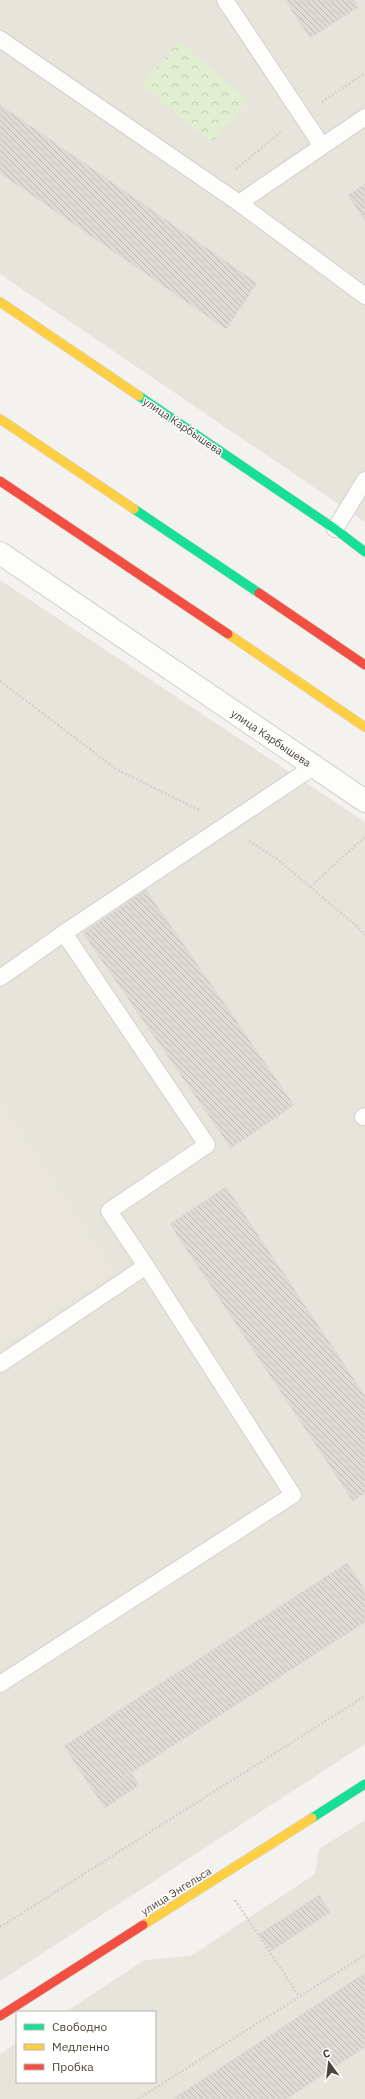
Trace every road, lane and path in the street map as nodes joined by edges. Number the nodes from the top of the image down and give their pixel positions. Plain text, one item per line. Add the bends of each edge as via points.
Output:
1 (225, 0) edge
2 (0, 39) edge
3 (365, 73) edge
4 (301, 116) junction
5 (365, 117) edge
6 (322, 146) junction
7 (232, 173) dead end
8 (239, 203) junction
9 (365, 296) edge
10 (0, 302) edge
11 (0, 419) edge
12 (365, 480) edge
13 (0, 481) edge
14 (335, 529) junction
15 (365, 552) edge
16 (0, 553) edge
17 (365, 665) edge
18 (0, 681) edge
19 (365, 727) edge
20 (313, 767) junction
21 (365, 801) edge
22 (225, 825) junction
23 (365, 837) edge
24 (310, 887) junction
25 (64, 933) junction
26 (365, 935) edge
27 (0, 978) edge
28 (146, 1266) junction
29 (0, 1364) edge
30 (0, 1684) edge
31 (365, 1696) edge
32 (365, 1784) edge
33 (252, 1925) dead end
34 (0, 1927) edge
35 (365, 1956) edge
36 (299, 1996) junction
37 (0, 2016) edge
38 (138, 2099) edge

1 - 4 lane
2 - 8 lane
3 - 4 path
4 - 6 lane
4 - 7 path
5 - 6 lane
6 - 8 lane
8 - 9 lane
10 - 14 street, улица Карбышева
11 - 17 street
12 - 14 lane
13 - 19 street
14 - 15 street, улица Карбышева
16 - 20 street, улица Карбышева
18 - 22 path via 116,768
20 - 21 street, улица Карбышева
20 - 22 lane
22 - 24 path via 276,858
22 - 25 lane
23 - 24 path
24 - 26 path
25 - 27 lane
25 - 28 lane via 207,1145 109,1211
28 - 29 lane
28 - 30 lane via 293,1495
31 - 34 path
32 - 37 street, улица Энгельса
33 - 36 path
35 - 36 path
36 - 38 path

